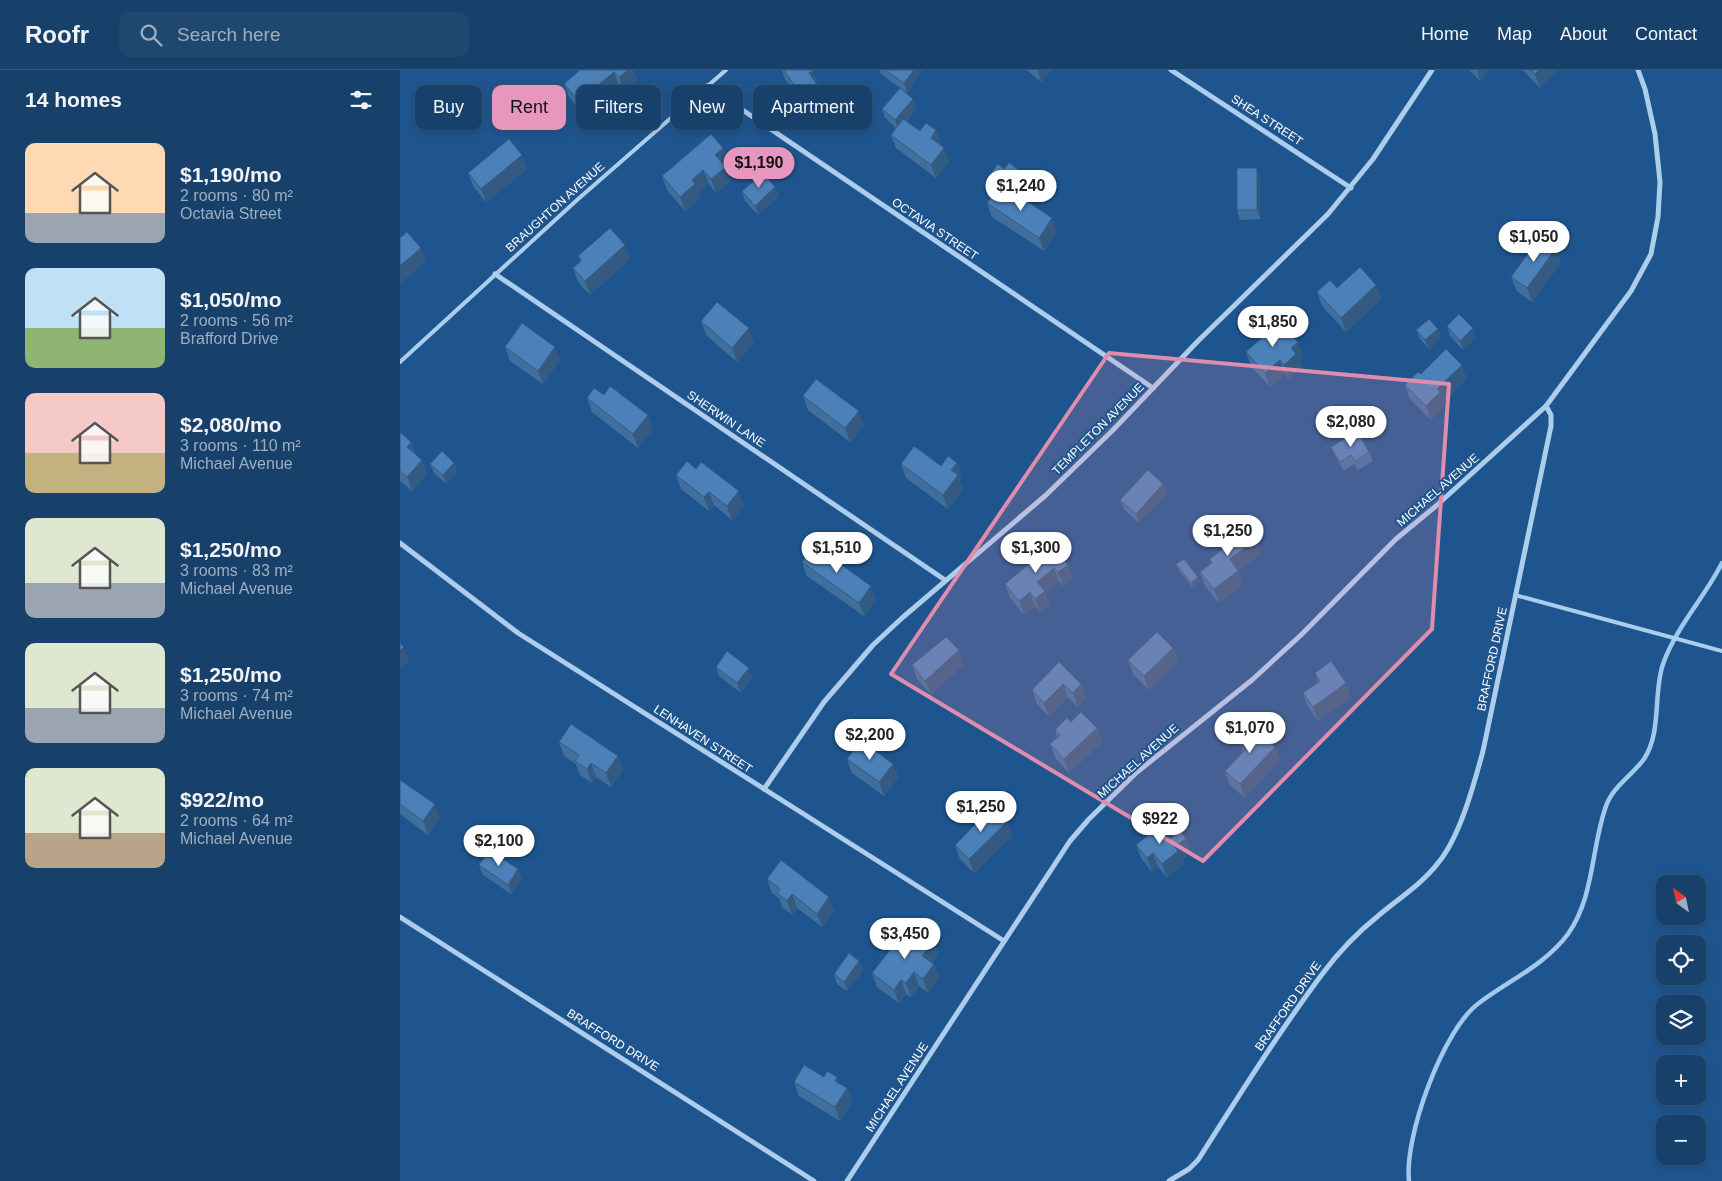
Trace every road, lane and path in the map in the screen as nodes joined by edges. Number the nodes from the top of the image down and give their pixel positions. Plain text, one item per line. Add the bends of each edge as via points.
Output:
1 (726, 70) edge
2 (1171, 70) edge
3 (1432, 70) edge
4 (1638, 70) edge
5 (708, 85) edge
6 (743, 110) edge
7 (671, 118) edge
8 (1351, 188) junction
9 (495, 274) junction
10 (400, 362) edge
11 (1153, 388) junction
12 (1546, 406) junction
13 (400, 543) edge
14 (946, 580) junction
15 (1516, 595) junction
16 (1722, 651) edge
17 (764, 789) junction
18 (400, 917) edge
19 (1004, 941) junction
20 (814, 1181) edge
21 (847, 1181) edge
22 (1169, 1181) edge

1 - 5 lane, BRAUGHTON AVENUE
2 - 8 street, SHEA STREET
3 - 8 street, TEMPLETON AVENUE
4 - 12 street via 1655,134 1660,182 1651,254 1631,291
6 - 11 street, OCTAVIA STREET
7 - 9 lane, BRAUGHTON AVENUE
8 - 11 street, TEMPLETON AVENUE
9 - 10 lane, BRAUGHTON AVENUE
9 - 14 street, SHERWIN LANE
11 - 14 street, TEMPLETON AVENUE via 1046,495
12 - 15 street, BRAFFORD DRIVE via 1551,426
12 - 19 street, MICHAEL AVENUE via 1396,539 1252,680 1136,773 1102,806 1070,841
13 - 17 street, LENHAVEN STREET via 518,633
14 - 17 street, TEMPLETON AVENUE via 902,618 840,680
15 - 16 lane
15 - 22 street, BRAFFORD DRIVE via 1475,780 1459,826 1439,863 1376,918 1323,973 1256,1068 1198,1160
17 - 19 street, LENHAVEN STREET
18 - 20 street, BRAFFORD DRIVE
19 - 21 street, MICHAEL AVENUE

